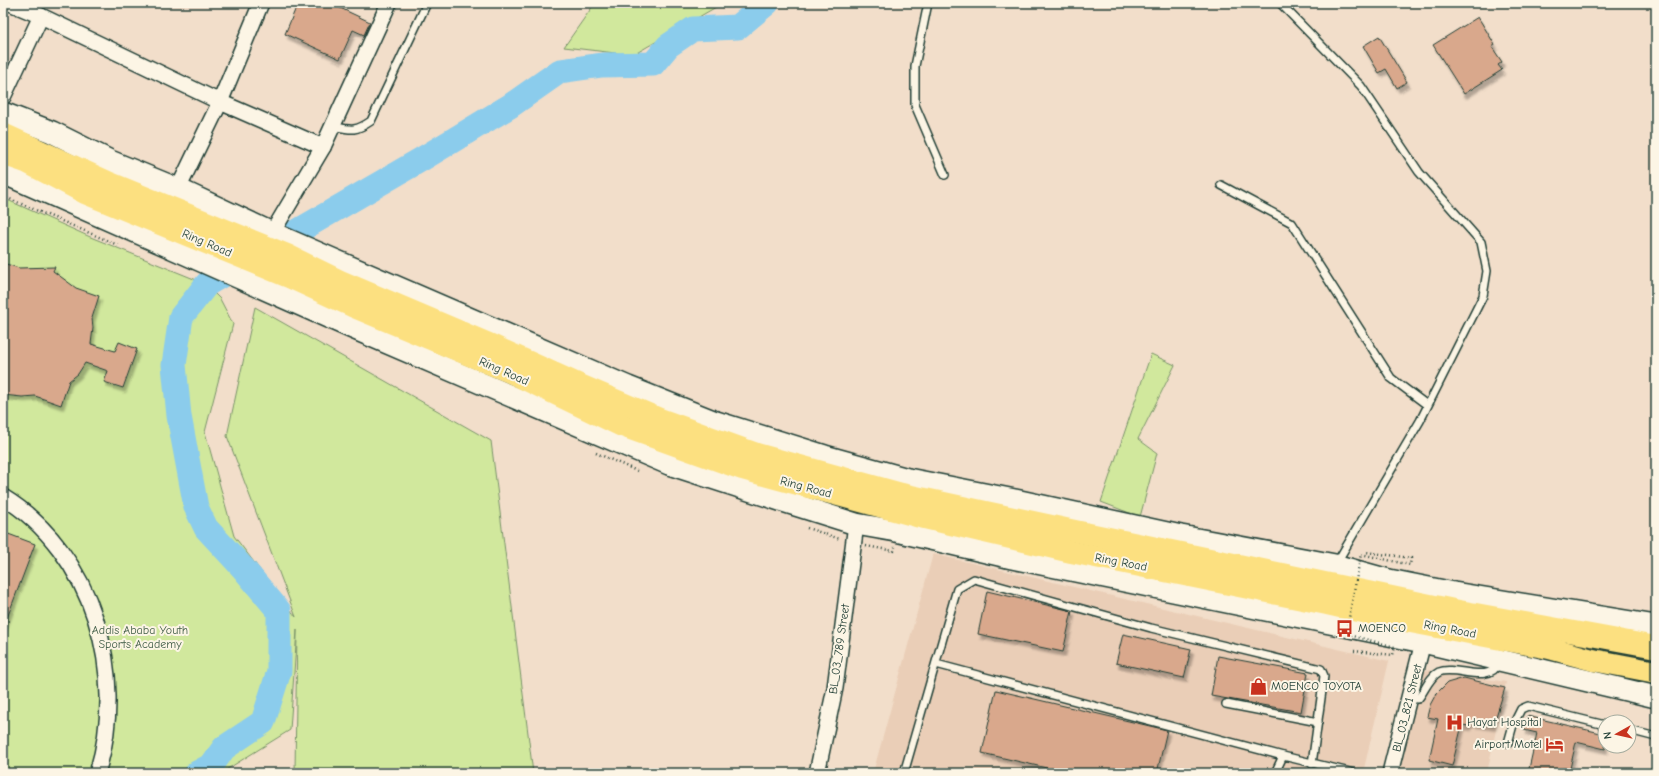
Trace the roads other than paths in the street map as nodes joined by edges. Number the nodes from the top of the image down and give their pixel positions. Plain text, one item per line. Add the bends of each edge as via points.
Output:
1 (10, 3) edge
2 (261, 3) edge
3 (389, 3) edge
4 (427, 3) edge
5 (928, 3) edge
6 (1280, 3) edge
7 (41, 16) junction
8 (3, 97) edge
9 (220, 102) junction
10 (3, 113) edge
11 (333, 126) junction
12 (3, 134) edge
13 (323, 147) junction
14 (3, 154) edge
15 (3, 173) edge
16 (945, 175) dead end
17 (1221, 185) dead end
18 (178, 189) junction
19 (263, 251) junction
20 (1427, 405) junction
21 (3, 497) edge
22 (856, 524) junction
23 (1335, 565) junction
24 (1656, 626) edge
25 (1423, 642) junction
26 (1656, 647) edge
27 (1500, 659) junction
28 (936, 664) junction
29 (1656, 672) edge
30 (1656, 697) edge
31 (1409, 698) junction
32 (1226, 704) dead end
33 (1318, 722) junction
34 (1597, 723) edge
35 (1637, 732) edge
36 (1656, 737) edge
37 (1508, 743) dead end
38 (1282, 756) junction
39 (1312, 764) junction
40 (97, 773) edge
41 (817, 773) edge
42 (904, 773) edge
43 (1275, 773) edge
44 (1354, 773) edge
45 (1390, 773) edge

1 - 7 street
2 - 9 street
3 - 11 street
4 - 11 lane via 371,121 362,128 352,131
5 - 16 lane via 915,66 915,105
6 - 20 lane via 1361,86 1420,172 1481,242 1487,271 1483,296
7 - 8 street
7 - 9 street
9 - 13 street
9 - 18 street
10 - 18 street via 52,132 110,161
11 - 13 street
12 - 19 highway, Ring Road
13 - 19 street
14 - 19 highway, Ring Road via 26,162 85,193 222,249
15 - 19 street via 206,262
17 - 20 lane via 1292,223 1391,378
18 - 19 street
19 - 22 street, Ring Road via 669,464
19 - 23 street via 320,253 621,384 713,420 866,469
19 - 26 highway, Ring Road via 491,344 631,406 757,454 798,466 902,494 1075,531 1454,610
19 - 29 highway, Ring Road via 622,426 742,469 916,516 1071,552
20 - 23 lane
21 - 40 street via 42,529 66,558 86,594 99,627 105,659 108,701 107,725
22 - 25 street, Ring Road
22 - 41 street, BL_03_789 Street via 835,688
23 - 24 street via 1389,580 1454,593
25 - 27 street, Ring Road
25 - 31 street, BL_03_821 Street
27 - 30 street, Ring Road
27 - 31 lane via 1496,668 1485,673 1445,670 1436,673 1418,699
28 - 33 lane via 957,589 974,579 1150,628 1321,669 1324,676
28 - 38 lane
28 - 42 lane
31 - 45 street, BL_03_821 Street
32 - 33 lane
33 - 39 lane
34 - 37 lane via 1528,706 1521,709
35 - 36 lane
38 - 39 lane
38 - 43 lane
39 - 44 lane

